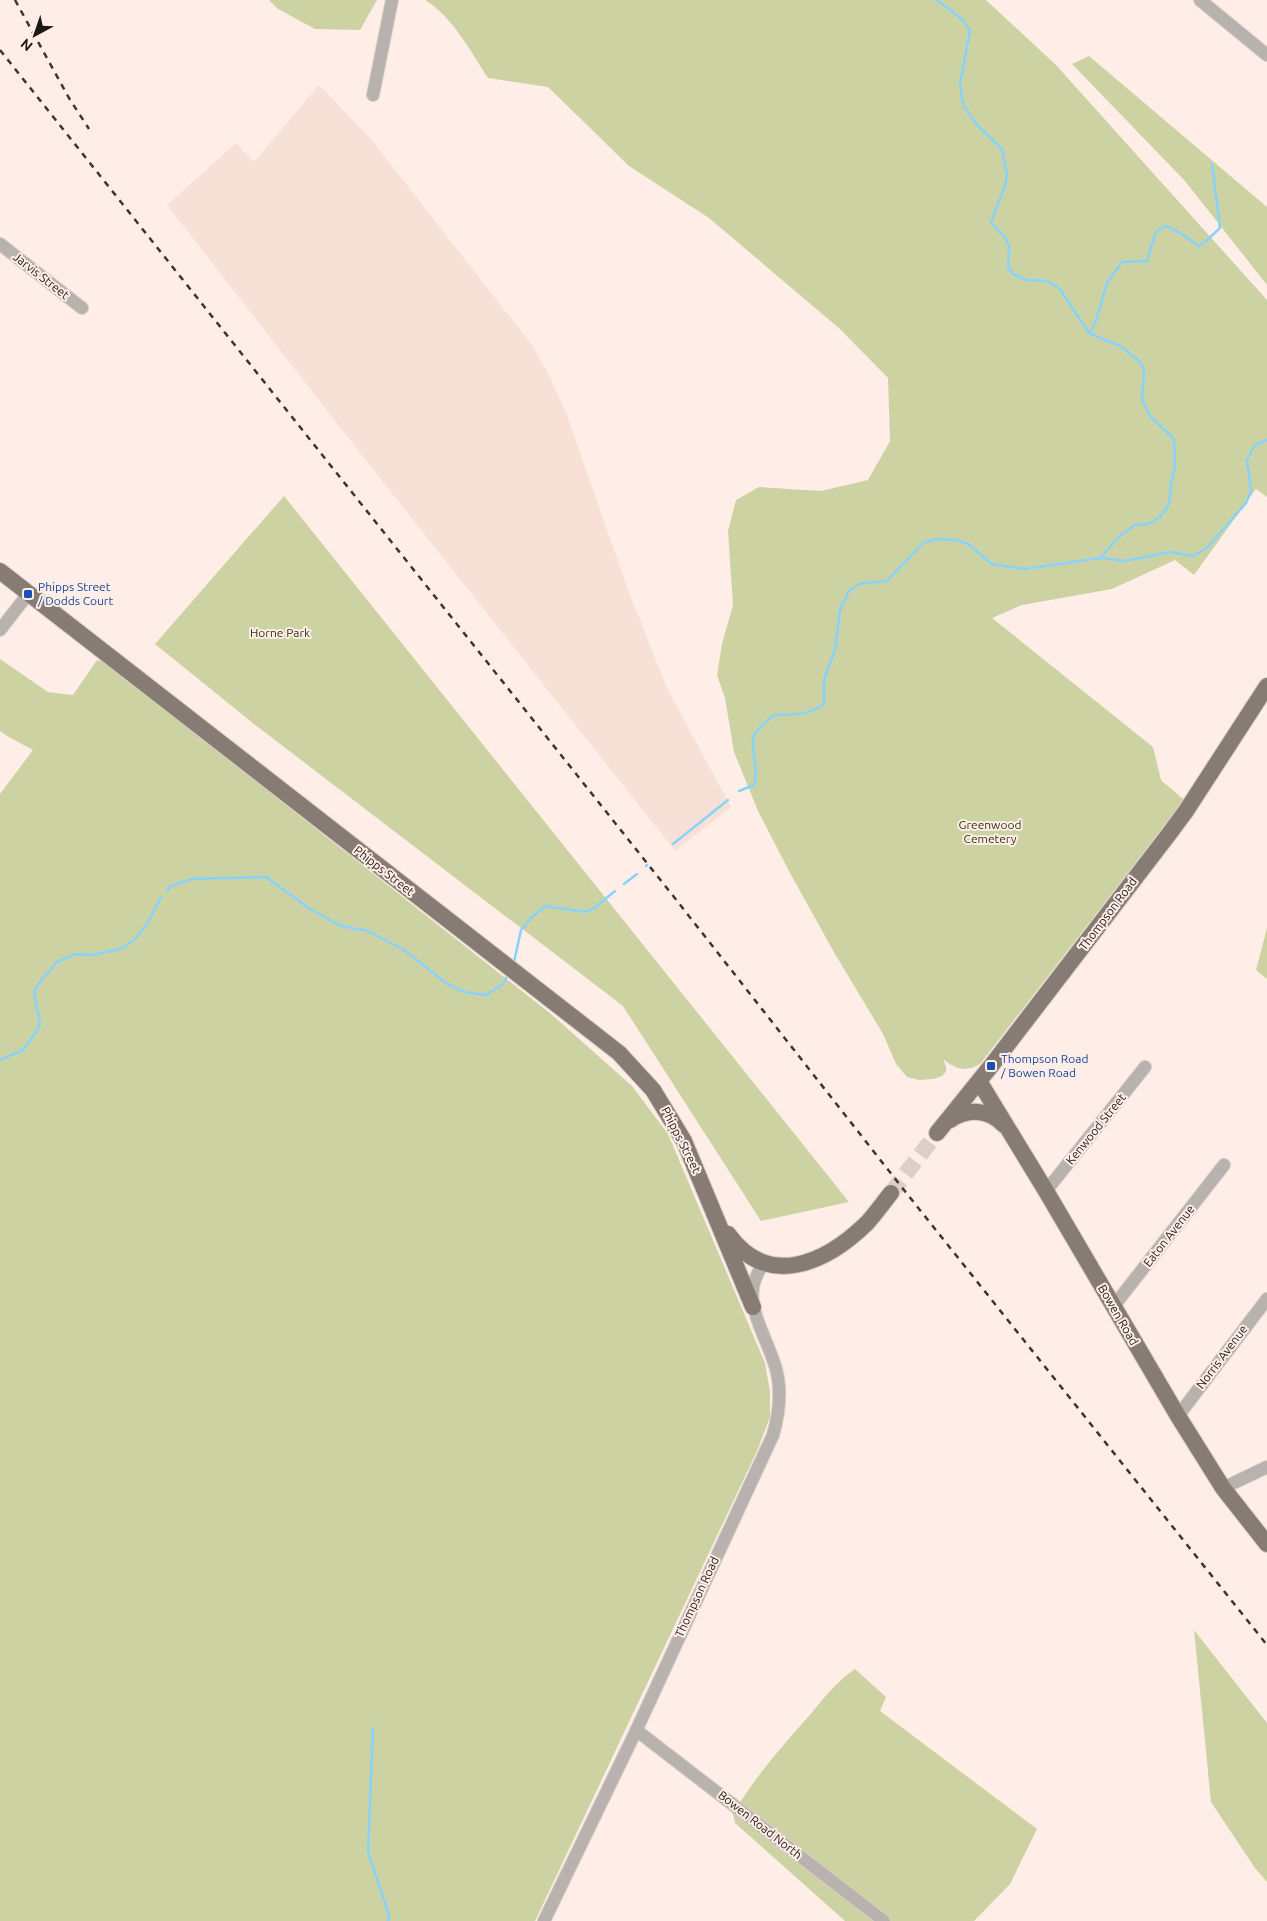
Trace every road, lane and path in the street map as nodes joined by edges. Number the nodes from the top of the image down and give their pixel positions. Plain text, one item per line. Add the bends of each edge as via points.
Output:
1 (392, 0) edge
2 (1200, 0) edge
3 (1267, 55) edge
4 (373, 95) dead end
5 (0, 244) edge
6 (82, 308) dead end
7 (0, 571) edge
8 (28, 594) junction
9 (0, 630) edge
10 (1267, 686) edge
11 (1145, 1067) dead end
12 (979, 1081) junction
13 (1015, 1139) junction
14 (1224, 1164) dead end
15 (1046, 1190) junction
16 (891, 1193) tunnel mouth
17 (716, 1215) junction
18 (763, 1263) junction
19 (1267, 1298) edge
20 (753, 1307) junction
21 (1113, 1307) junction
22 (1178, 1416) junction
23 (1267, 1466) edge
24 (1223, 1488) junction
25 (1267, 1544) edge
26 (636, 1730) junction
27 (544, 1921) edge
28 (884, 1921) edge

1 - 4 street
2 - 3 street
5 - 6 street, Jarvis Street
7 - 8 main road, Phipps Street
8 - 9 street
8 - 17 main road, Phipps Street via 619,1053 653,1090 666,1110 684,1141
10 - 12 main road, Thompson Road via 1186,811
11 - 15 street, Kenwood Street
12 - 13 main road, Bowen Road
12 - 13 main road, Thompson Road via 939,1131 955,1116 978,1111 1002,1122
13 - 15 main road, Bowen Road
14 - 21 street, Eaton Avenue
15 - 21 main road, Bowen Road
16 - 18 main road via 867,1223 826,1253 793,1265 777,1267
17 - 18 main road via 732,1240
17 - 20 main road
18 - 20 street, Thompson Road via 753,1289
19 - 22 street, Norris Avenue
20 - 26 street, Thompson Road via 777,1371 778,1417
21 - 22 main road, Bowen Road
22 - 24 main road, Bowen Road
23 - 24 street
24 - 25 main road, Bowen Road
26 - 27 street, Thompson Road
26 - 28 street, Bowen Road North

